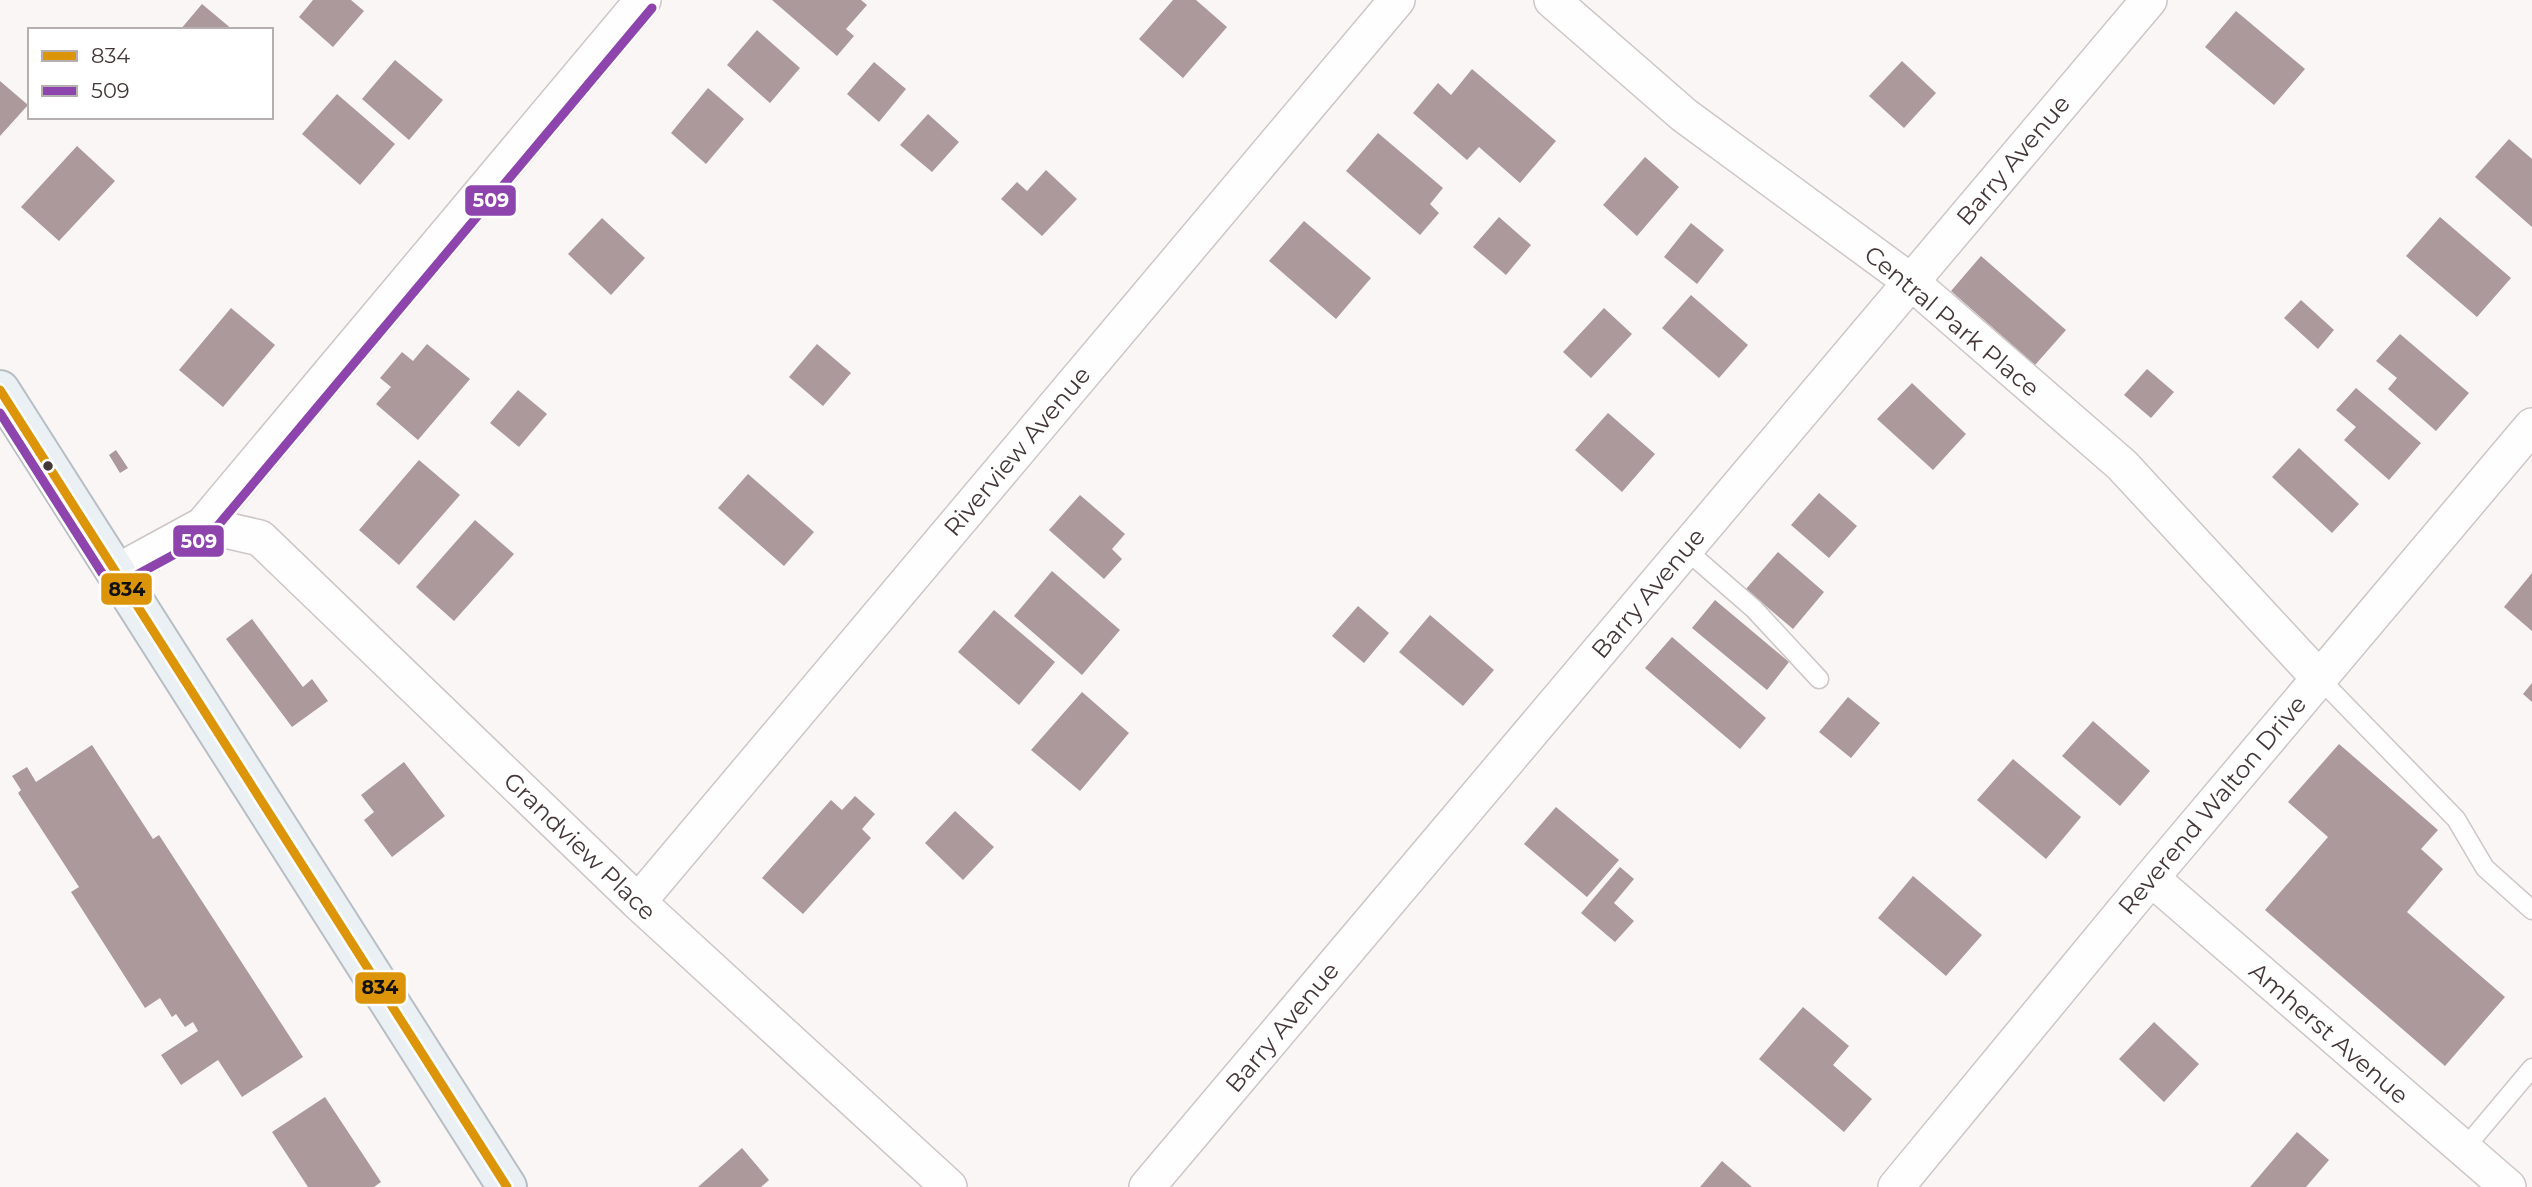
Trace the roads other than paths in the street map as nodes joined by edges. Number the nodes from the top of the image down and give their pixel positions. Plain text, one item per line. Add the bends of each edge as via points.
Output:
1 (643, 0) edge
2 (1397, 0) edge
3 (1552, 0) edge
4 (2149, 0) edge
5 (1910, 281) junction
6 (0, 390) edge
7 (2525, 449) edge
8 (204, 525) junction
9 (1685, 549) junction
10 (115, 573) junction
11 (2319, 678) junction
12 (1819, 679) dead end
13 (2151, 878) junction
14 (638, 902) junction
15 (2532, 910) edge
16 (2532, 1069) edge
17 (2465, 1149) junction
18 (507, 1187) edge
19 (949, 1187) edge
20 (1147, 1187) edge
21 (1896, 1187) edge
22 (2508, 1187) edge

1 - 8 street
2 - 14 street, Riverview Avenue
3 - 5 street, Central Park Place via 1684,115
4 - 5 street, Barry Avenue
5 - 9 street, Barry Avenue
5 - 11 street, Central Park Place via 2122,465
6 - 10 main road
7 - 11 street, Reverend Walton Drive
8 - 10 street
8 - 14 street, Grandview Place via 260,538
9 - 12 lane via 1754,608
9 - 20 street, Barry Avenue
10 - 18 main road
11 - 13 street, Reverend Walton Drive
11 - 15 lane via 2456,819 2485,868
13 - 17 street, Amherst Avenue
13 - 21 street, Reverend Walton Drive
14 - 19 street, Grandview Place
16 - 17 lane
17 - 22 street, Amherst Avenue

